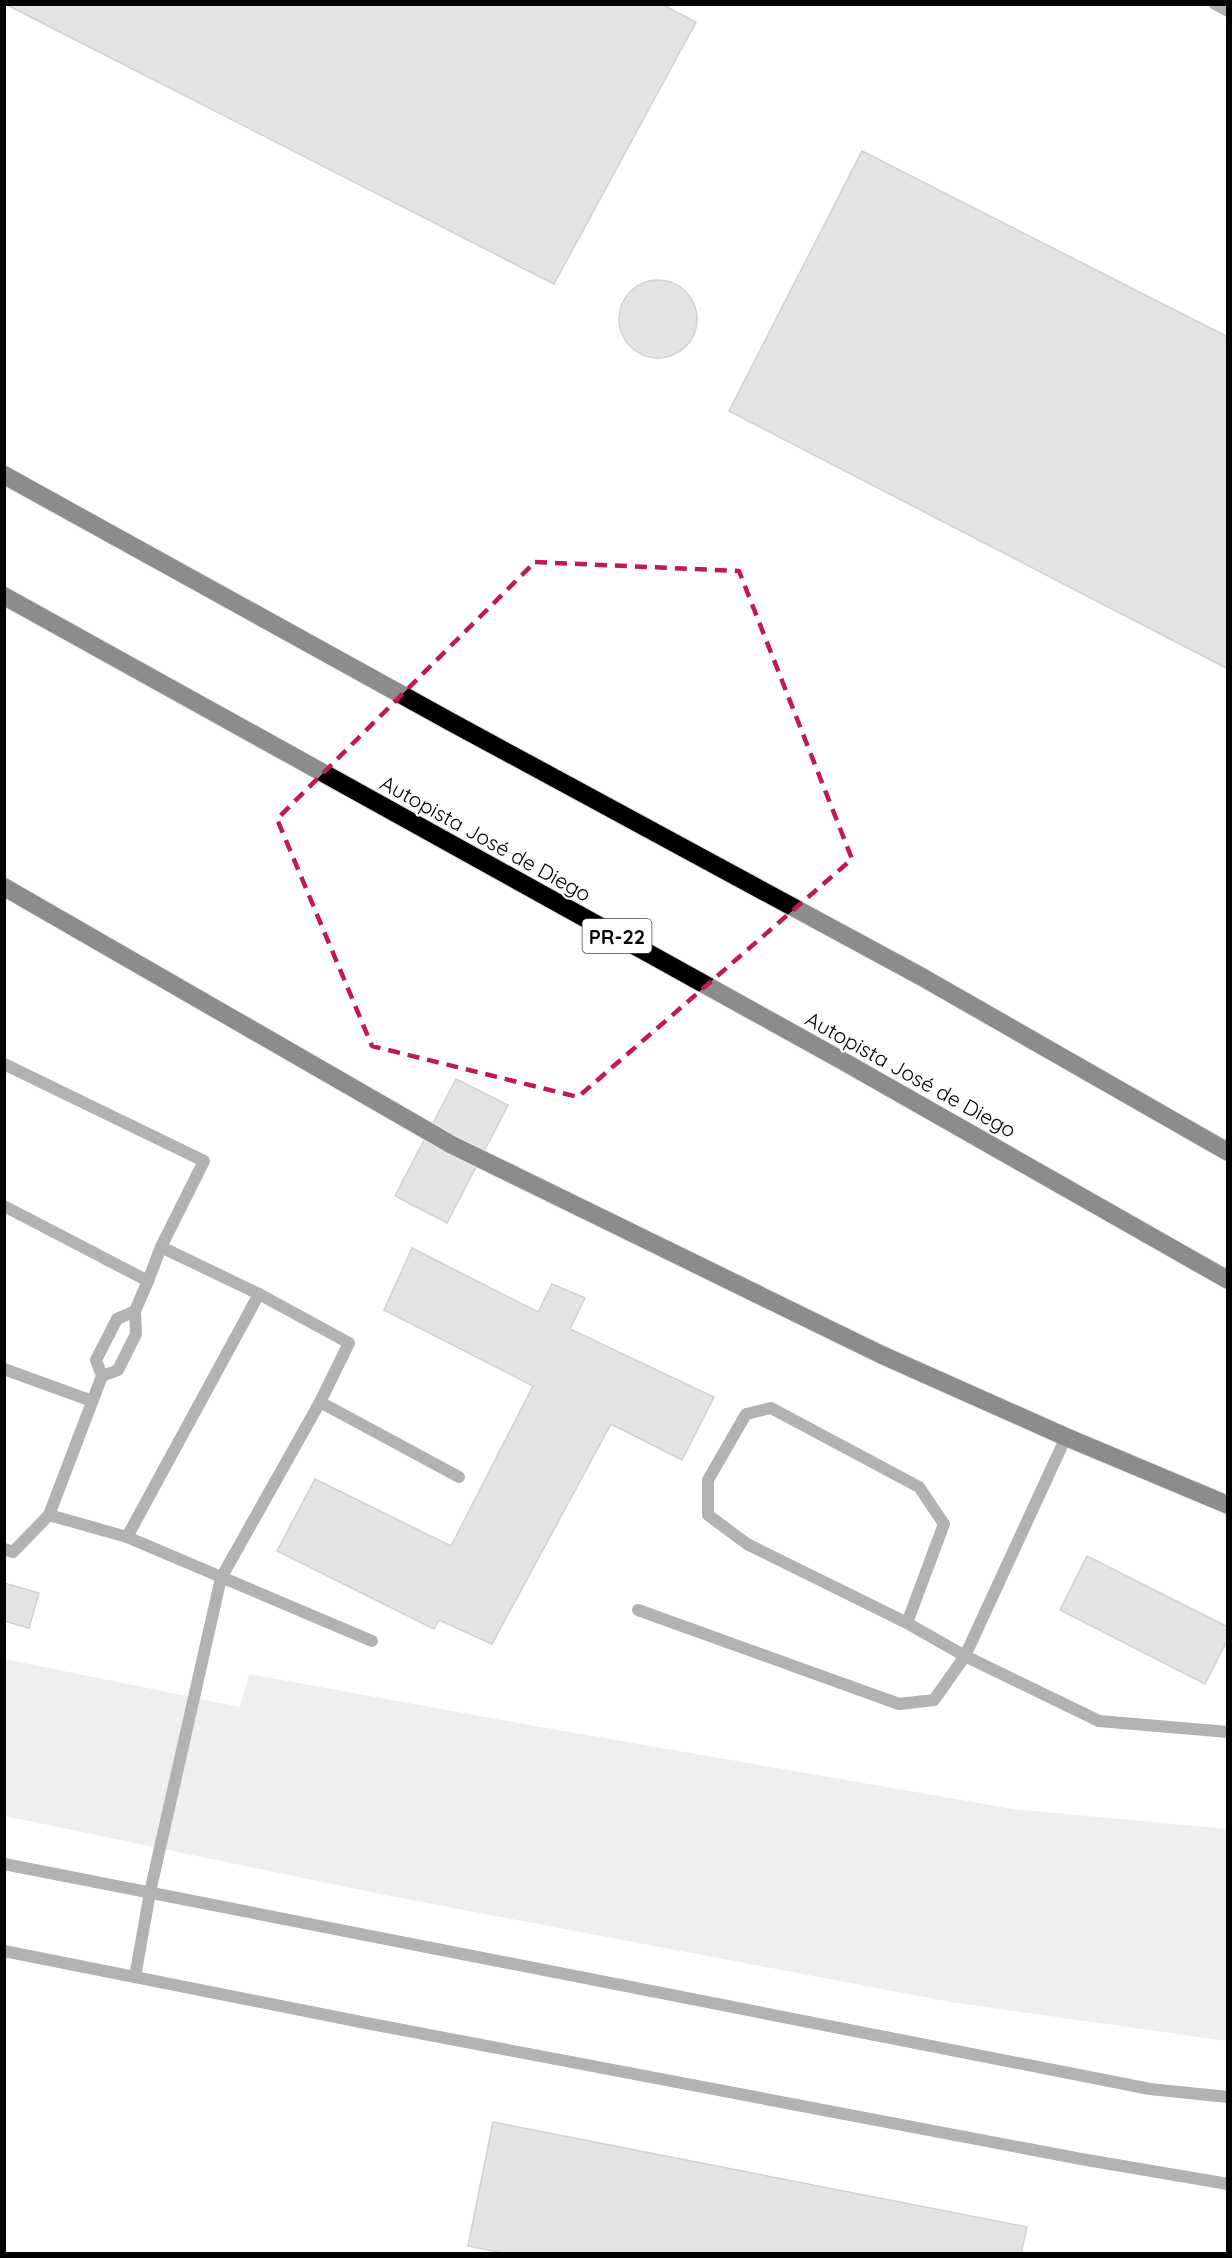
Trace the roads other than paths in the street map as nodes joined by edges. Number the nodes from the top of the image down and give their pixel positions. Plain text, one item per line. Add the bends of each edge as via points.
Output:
1 (1215, 4) edge
2 (1227, 11) edge
3 (4, 475) edge
4 (4, 596) edge
5 (4, 887) edge
6 (4, 1064) edge
7 (1227, 1152) edge
8 (4, 1206) edge
9 (161, 1247) junction
10 (1227, 1280) edge
11 (148, 1281) junction
12 (259, 1294) junction
13 (135, 1311) junction
14 (4, 1369) edge
15 (102, 1376) junction
16 (92, 1401) junction
17 (320, 1402) junction
18 (1066, 1437) junction
19 (459, 1477) dead end
20 (1227, 1505) edge
21 (49, 1515) junction
22 (128, 1537) junction
23 (4, 1549) edge
24 (221, 1578) junction
25 (638, 1610) dead end
26 (907, 1623) junction
27 (372, 1641) dead end
28 (965, 1656) junction
29 (1227, 1732) edge
30 (4, 1864) edge
31 (150, 1892) junction
32 (4, 1951) edge
33 (135, 1977) junction
34 (1227, 2097) edge
35 (1227, 2184) edge

1 - 2 street
3 - 7 highway via 922,977
4 - 10 highway, Autopista José de Diego / PR-22 via 830,1054
5 - 18 highway via 452,1145 882,1355
6 - 9 street via 204,1161
8 - 11 street
9 - 11 street
9 - 12 street
11 - 13 street
12 - 17 street via 349,1343
12 - 22 street
13 - 15 street via 136,1334 117,1370
13 - 15 street via 117,1319 96,1360
14 - 16 street
15 - 16 street
16 - 21 street
17 - 19 street
17 - 24 street
18 - 20 highway
18 - 28 street
21 - 22 street
21 - 23 street via 13,1552
22 - 24 street
24 - 27 street
24 - 31 street
25 - 28 street via 899,1704 934,1700
26 - 26 street via 747,1544 708,1515 708,1480 746,1414 771,1408 919,1487 944,1524
26 - 28 street
28 - 29 street via 1099,1721
30 - 31 street
31 - 33 street
31 - 34 street via 1150,2089
32 - 33 street
33 - 35 street

